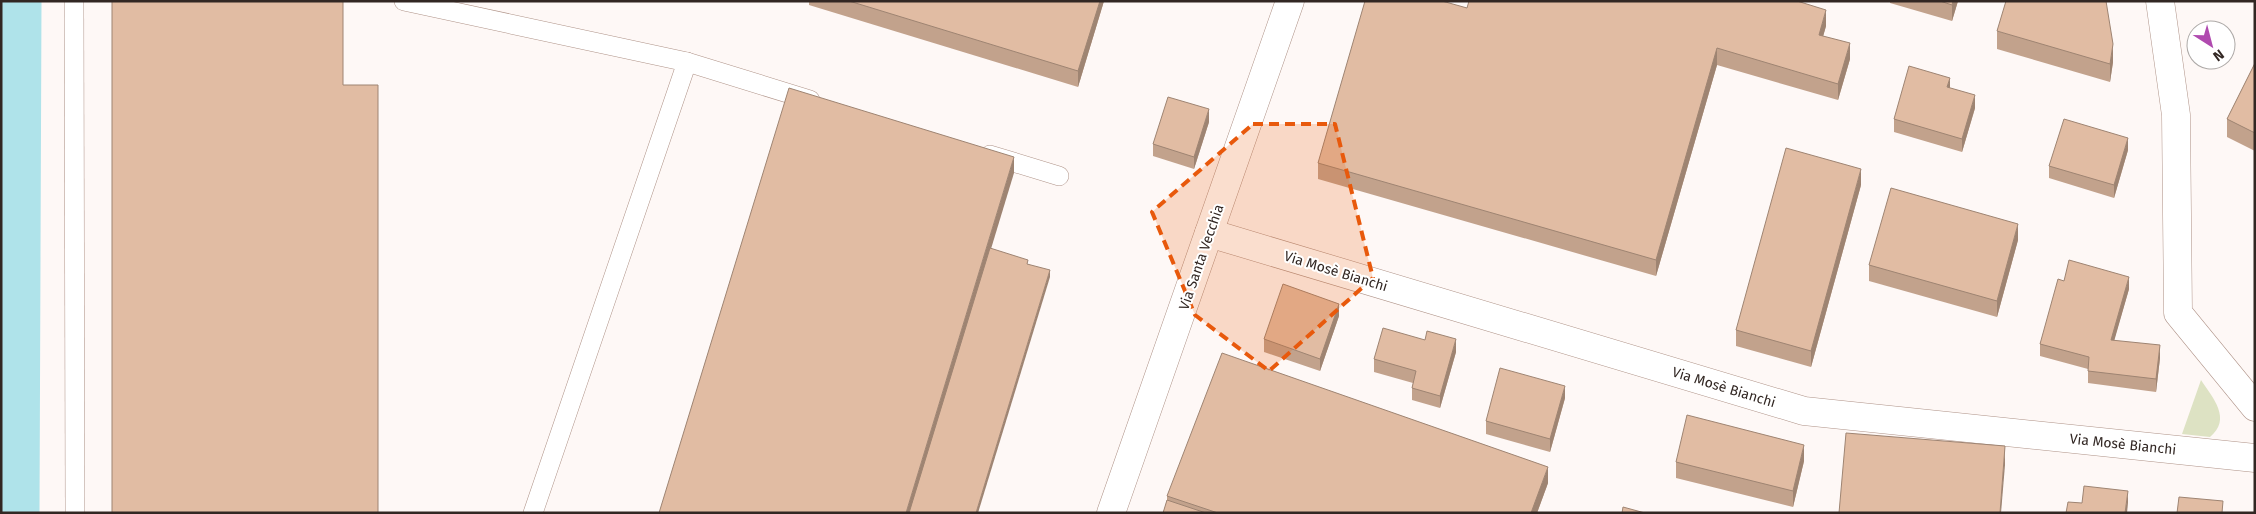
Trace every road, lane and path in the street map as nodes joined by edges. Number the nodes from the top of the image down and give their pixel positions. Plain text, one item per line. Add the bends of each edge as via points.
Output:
1 (74, 1) edge
2 (404, 1) edge
3 (1290, 1) edge
4 (2160, 1) edge
5 (687, 62) junction
6 (830, 106) edge
7 (973, 150) edge
8 (1059, 176) dead end
9 (1209, 233) junction
10 (2255, 406) edge
11 (2255, 458) edge
12 (75, 513) edge
13 (533, 513) edge
14 (1111, 513) edge

1 - 12 lane
2 - 5 lane
3 - 9 street, Via Santa Vecchia
4 - 10 street via 2176,115 2178,313
5 - 6 lane
5 - 13 lane
7 - 8 lane
9 - 11 street, Via Mosè Bianchi via 1804,411
9 - 14 street, Via Santa Vecchia

